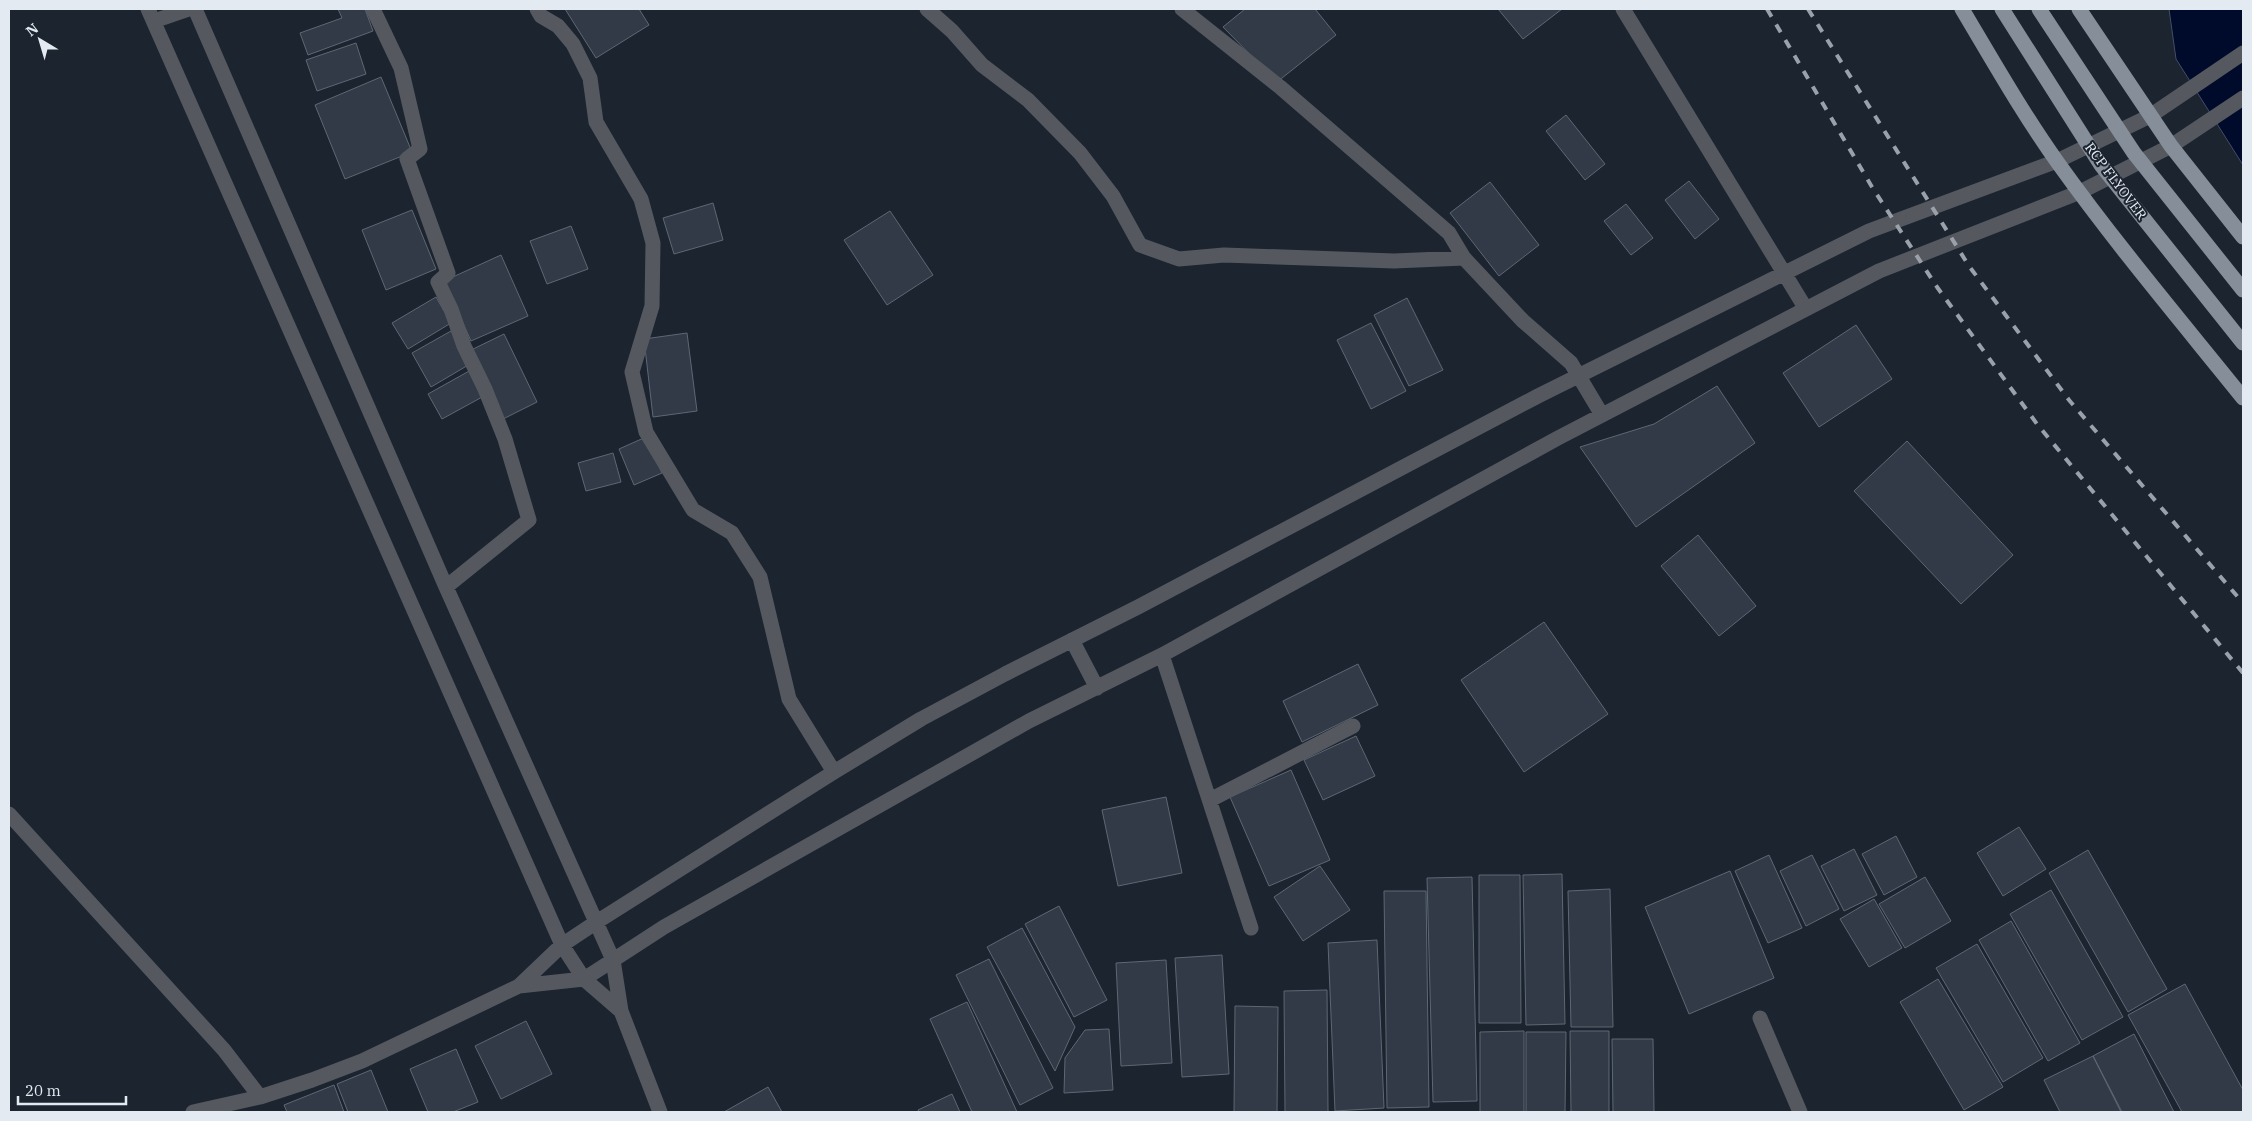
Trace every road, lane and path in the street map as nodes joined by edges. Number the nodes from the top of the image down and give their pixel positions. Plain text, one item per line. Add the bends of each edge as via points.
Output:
1 (189, 9) edge
2 (195, 9) edge
3 (373, 9) edge
4 (537, 9) edge
5 (927, 9) edge
6 (1182, 9) edge
7 (1623, 9) edge
8 (1962, 9) edge
9 (2002, 9) edge
10 (2039, 9) edge
11 (2079, 9) edge
12 (151, 15) edge
13 (2243, 53) edge
14 (2243, 98) edge
15 (2150, 116) junction
16 (2172, 146) junction
17 (2057, 161) junction
18 (2080, 192) junction
19 (2243, 237) edge
20 (1464, 258) junction
21 (1784, 273) junction
22 (2243, 290) edge
23 (1806, 309) junction
24 (2243, 343) edge
25 (1580, 375) junction
26 (2243, 398) edge
27 (1602, 415) junction
28 (446, 587) junction
29 (1072, 640) junction
30 (1162, 655) junction
31 (1097, 688) junction
32 (1353, 726) dead end
33 (834, 772) junction
34 (1210, 800) junction
35 (9, 814) edge
36 (595, 923) junction
37 (1251, 928) dead end
38 (562, 945) junction
39 (613, 960) junction
40 (584, 979) junction
41 (519, 986) junction
42 (621, 1012) junction
43 (1760, 1018) dead end
44 (260, 1097) junction
45 (192, 1112) edge
46 (660, 1112) edge
47 (1800, 1112) edge

1 - 12 street
2 - 28 street
3 - 28 street via 401,68 420,149 407,159 448,273 438,282 505,439 529,520
4 - 33 street via 540,16 558,26 573,44 590,78 596,122 642,200 653,243 652,306 632,372 646,432 692,510 732,533 760,577 789,699
5 - 20 street via 982,65 1028,100 1080,153 1113,196 1140,245 1179,259 1224,255 1394,261
6 - 20 street via 1280,87 1450,233
7 - 21 street
8 - 17 main road
9 - 24 main road, RCP FLYOVER, bridge via 2101,166
10 - 22 main road, bridge via 2134,153
11 - 15 main road
12 - 38 street
13 - 15 street
14 - 16 street
15 - 16 main road
15 - 17 street
16 - 18 street
16 - 19 main road
17 - 18 main road
17 - 21 street via 1869,230
18 - 23 street via 1879,271
18 - 26 main road
20 - 25 street via 1522,321 1571,363
21 - 23 street
21 - 25 street
23 - 27 street
25 - 27 street
25 - 29 street
27 - 30 street
28 - 36 street
29 - 31 street
29 - 33 street via 930,715
30 - 31 street
30 - 34 street
31 - 39 street via 948,766 664,927
32 - 34 street
33 - 36 street
34 - 37 street
35 - 44 street via 224,1050
36 - 38 street
36 - 39 street
38 - 40 street
38 - 41 street
39 - 40 street
39 - 42 street
40 - 41 street
40 - 42 street
41 - 44 street via 362,1061
42 - 46 street
43 - 47 street
44 - 45 street

